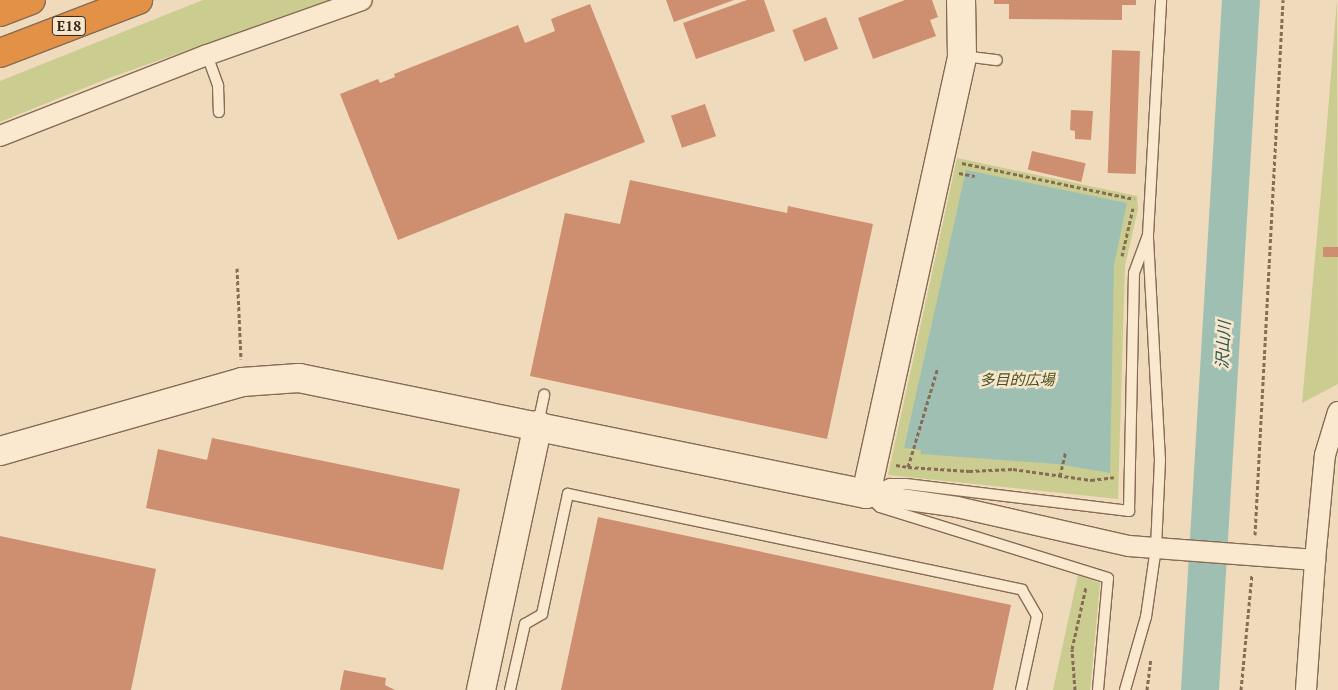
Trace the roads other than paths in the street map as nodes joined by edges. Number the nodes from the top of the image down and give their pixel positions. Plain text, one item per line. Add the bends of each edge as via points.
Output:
1 (31, 0) edge
2 (138, 0) edge
3 (362, 0) edge
4 (961, 0) edge
5 (1161, 0) edge
6 (0, 12) edge
7 (0, 53) edge
8 (208, 55) junction
9 (962, 56) junction
10 (997, 60) dead end
11 (219, 112) dead end
12 (0, 136) edge
13 (1148, 235) junction
14 (544, 395) dead end
15 (1338, 412) edge
16 (538, 425) junction
17 (0, 451) edge
18 (878, 489) junction
19 (1161, 548) junction
20 (1316, 560) junction
21 (480, 690) edge
22 (510, 690) edge
23 (1021, 690) edge
24 (1098, 690) edge
25 (1125, 690) edge
26 (1306, 690) edge

1 - 6 highway
2 - 7 highway, E18
3 - 8 street
4 - 9 street
5 - 13 lane
8 - 11 lane via 218,86
8 - 12 street
9 - 10 lane
9 - 18 street
13 - 18 lane via 1134,273 1129,511
13 - 19 lane via 1160,460
14 - 16 lane
15 - 20 street via 1325,455
16 - 17 street via 324,381 273,377 242,382
16 - 18 street
16 - 21 street
18 - 19 street via 1130,546
18 - 24 lane via 880,507 1108,578
19 - 20 street
19 - 25 lane
20 - 26 street
22 - 23 lane via 524,624 542,614 568,494 1022,590 1037,616

